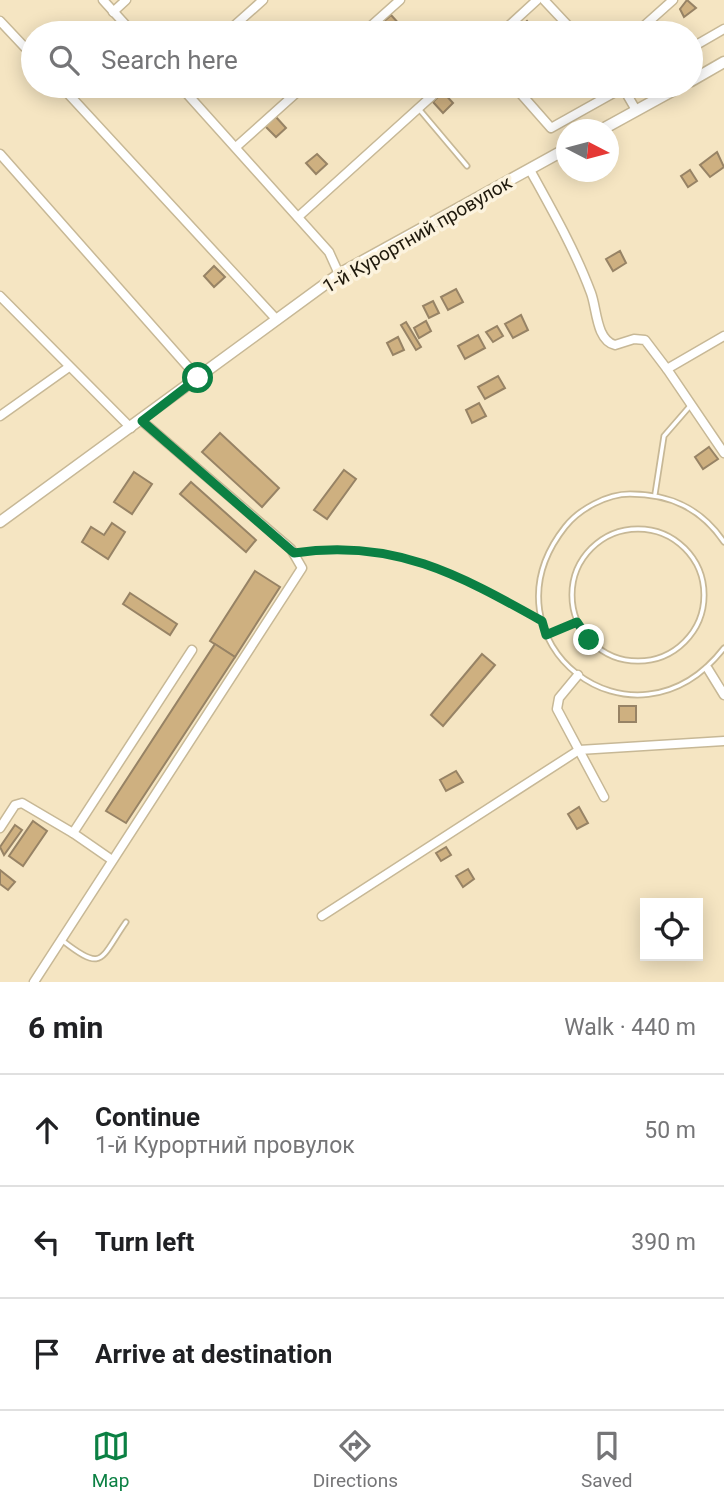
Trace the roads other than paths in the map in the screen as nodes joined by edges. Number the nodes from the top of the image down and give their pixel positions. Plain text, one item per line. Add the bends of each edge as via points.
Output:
1 (103, 0) edge
2 (126, 0) edge
3 (263, 0) edge
4 (400, 0) edge
5 (537, 0) edge
6 (544, 0) edge
7 (673, 0) edge
8 (113, 12) junction
9 (0, 21) edge
10 (122, 21) edge
11 (239, 21) edge
12 (376, 21) edge
13 (513, 21) edge
14 (564, 21) edge
15 (649, 21) edge
16 (724, 29) edge
17 (703, 41) edge
18 (21, 43) edge
19 (724, 62) edge
20 (703, 73) edge
21 (72, 98) edge
22 (191, 98) edge
23 (291, 98) edge
24 (429, 98) edge
25 (525, 98) edge
26 (603, 98) edge
27 (630, 98) edge
28 (658, 98) edge
29 (418, 108) junction
30 (636, 110) junction
31 (619, 120) edge
32 (236, 147) junction
33 (0, 154) edge
34 (556, 155) edge
35 (467, 166) dead end
36 (530, 170) junction
37 (298, 216) junction
38 (339, 274) junction
39 (2, 301) edge
40 (277, 320) junction
41 (724, 335) edge
42 (69, 367) junction
43 (667, 369) junction
44 (198, 378) junction
45 (690, 406) junction
46 (0, 416) edge
47 (142, 421) junction
48 (131, 428) junction
49 (724, 453) edge
50 (656, 494) junction
51 (0, 522) edge
52 (724, 542) edge
53 (294, 553) junction
54 (542, 621) junction
55 (577, 622) junction
56 (546, 635) junction
57 (724, 649) edge
58 (192, 650) dead end
59 (708, 669) junction
60 (579, 674) junction
61 (724, 695) edge
62 (724, 741) edge
63 (579, 750) junction
64 (604, 797) dead end
65 (0, 828) edge
66 (73, 833) junction
67 (112, 860) junction
68 (322, 916) dead end
69 (126, 922) dead end
70 (62, 940) junction
71 (34, 982) edge

1 - 8 street
2 - 8 street
3 - 11 street
4 - 12 street
5 - 13 street
6 - 14 street
7 - 15 street
8 - 10 street
9 - 18 street
16 - 17 street
19 - 20 street
21 - 40 street
22 - 32 street
23 - 32 street
24 - 29 street
25 - 26 street via 551,128
27 - 30 street
28 - 30 street
29 - 35 lane
29 - 37 street
30 - 31 street
32 - 37 street
33 - 44 street
34 - 36 street, 1-й Курортний провулок
36 - 38 street, 1-й Курортний провулок
36 - 43 street via 564,232 591,294 603,337 615,345 634,338 645,340
37 - 38 street via 329,252
38 - 40 street, 1-й Курортний провулок
39 - 42 street
40 - 44 street, 1-й Курортний провулок
41 - 43 street
42 - 46 street
42 - 48 street
43 - 45 street
44 - 47 street, 1-й Курортний провулок
45 - 49 street
45 - 50 lane via 664,436
47 - 48 street, 1-й Курортний провулок
47 - 53 street
48 - 51 street, 1-й Курортний провулок
50 - 52 lane via 686,505 712,524
50 - 54 lane via 625,494 605,500 570,521 551,545 540,574
53 - 54 lane via 334,547 410,558
53 - 67 street via 302,568
54 - 56 lane
55 - 55 lane via 589,640 606,653 627,660 649,660 670,653 687,639 701,610 702,578 693,558 668,537 637,528 616,532 596,542 577,569 571,601
55 - 56 lane
56 - 60 lane via 563,662
57 - 59 lane
58 - 66 street
59 - 60 lane via 681,687 650,696 618,694
59 - 61 street
60 - 63 street via 559,698 557,709
62 - 63 street
63 - 64 street
63 - 68 street
65 - 66 street via 22,803
66 - 67 street
67 - 70 street
69 - 70 lane via 94,961
70 - 71 street

